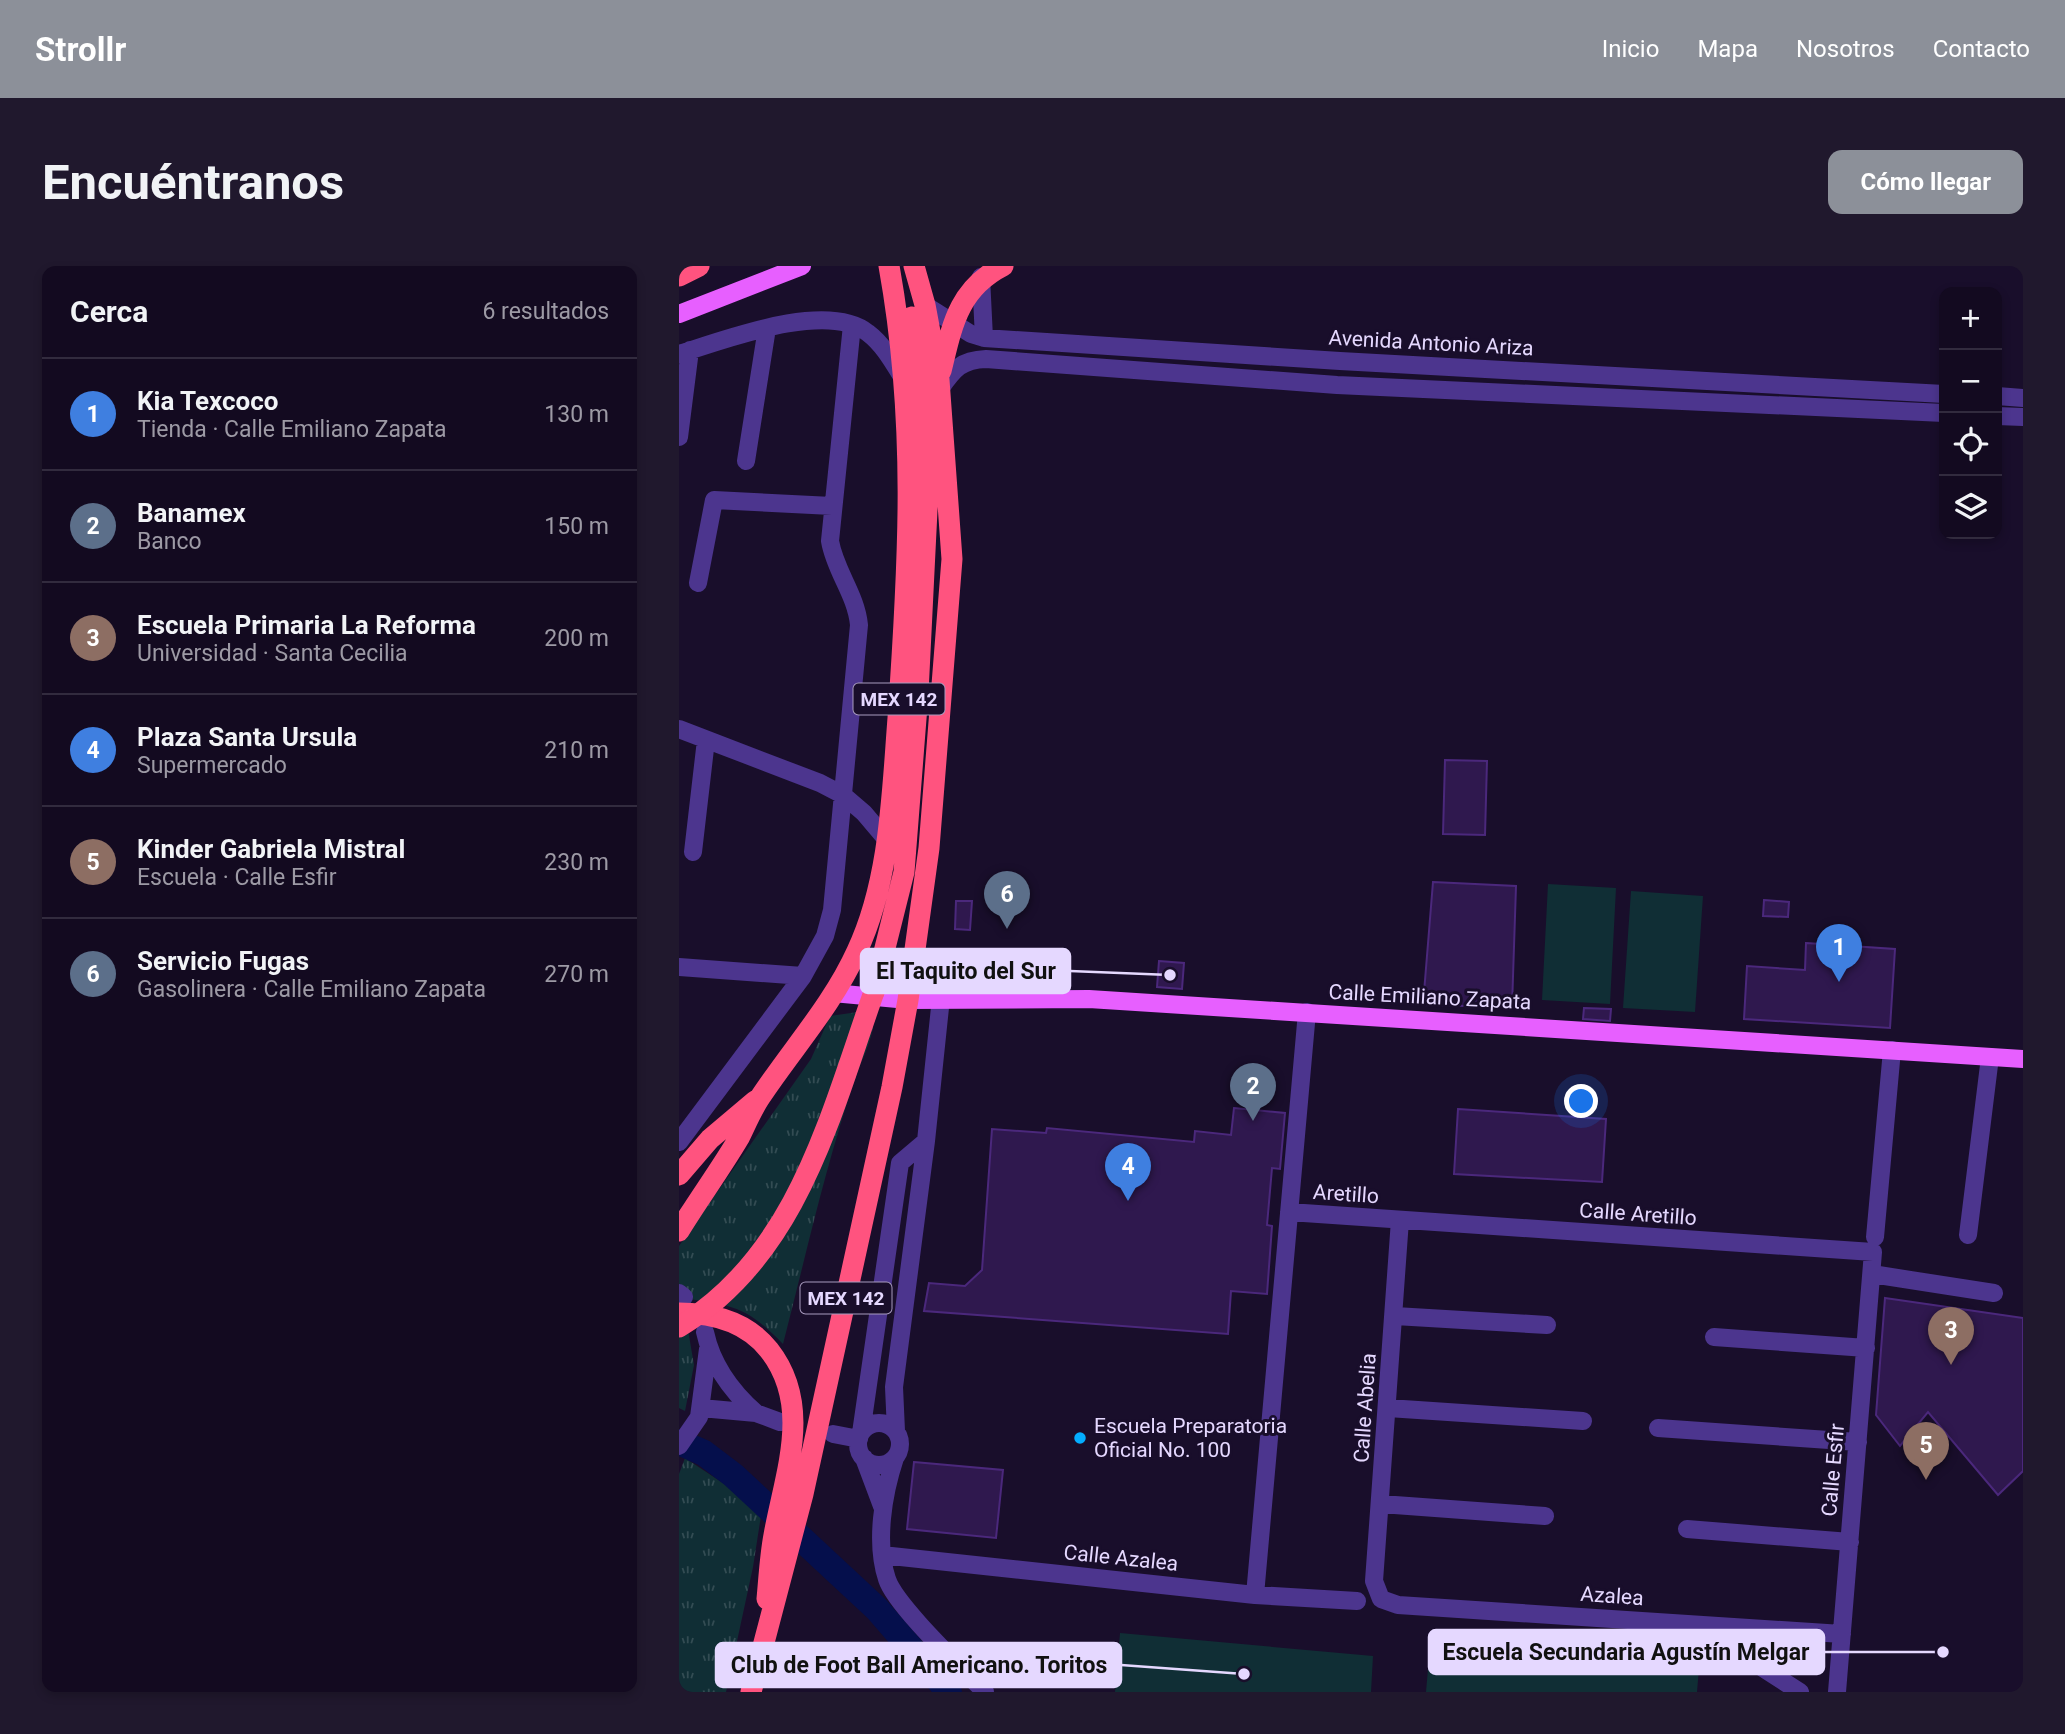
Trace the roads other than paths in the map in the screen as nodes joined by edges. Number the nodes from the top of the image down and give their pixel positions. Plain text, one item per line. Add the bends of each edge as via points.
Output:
1 (803, 266) edge
2 (889, 266) edge
3 (905, 266) edge
4 (914, 266) edge
5 (1003, 266) edge
6 (981, 277) junction
7 (925, 305) junction
8 (679, 314) edge
9 (954, 321) junction
10 (852, 325) junction
11 (767, 328) junction
12 (984, 338) junction
13 (684, 352) edge
14 (1340, 361) junction
15 (926, 385) junction
16 (1336, 385) junction
17 (1939, 394) edge
18 (2002, 396) edge
19 (2023, 398) edge
20 (1939, 413) edge
21 (2002, 416) edge
22 (2023, 417) edge
23 (679, 437) edge
24 (746, 461) dead end
25 (832, 506) junction
26 (698, 583) dead end
27 (679, 729) edge
28 (706, 740) junction
29 (843, 796) junction
30 (886, 839) junction
31 (693, 852) dead end
32 (679, 967) edge
33 (803, 975) junction
34 (834, 993) junction
35 (941, 998) junction
36 (908, 1000) junction
37 (1307, 1012) junction
38 (1892, 1050) junction
39 (1990, 1057) junction
40 (2023, 1059) edge
41 (759, 1098) junction
42 (926, 1141) junction
43 (679, 1142) edge
44 (679, 1175) edge
45 (1289, 1212) junction
46 (1401, 1220) junction
47 (679, 1231) edge
48 (1968, 1235) dead end
49 (1874, 1245) junction
50 (1872, 1274) junction
51 (882, 1291) junction
52 (1994, 1293) dead end
53 (906, 1294) junction
54 (681, 1301) edge
55 (1395, 1316) junction
56 (1547, 1325) dead end
57 (679, 1327) edge
58 (1714, 1337) dead end
59 (1866, 1348) junction
60 (894, 1387) junction
61 (1388, 1408) junction
62 (700, 1413) junction
63 (756, 1413) junction
64 (1583, 1421) dead end
65 (780, 1422) dead end
66 (1658, 1427) dead end
67 (896, 1431) junction
68 (864, 1433) junction
69 (834, 1434) dead end
70 (1858, 1442) junction
71 (679, 1446) edge
72 (864, 1458) junction
73 (895, 1458) junction
74 (1381, 1504) junction
75 (884, 1512) junction
76 (1545, 1516) dead end
77 (1687, 1528) dead end
78 (1850, 1542) junction
79 (882, 1555) junction
80 (1255, 1595) junction
81 (1381, 1599) joint
82 (1357, 1601) dead end
83 (1696, 1625) junction
84 (766, 1629) junction
85 (1842, 1634) junction
86 (1793, 1690) edge
87 (751, 1692) edge
88 (985, 1692) edge
89 (1837, 1692) edge

1 - 8 main road
2 - 15 highway, MEX 142
3 - 15 highway
4 - 7 highway, MEX 142
5 - 6 highway
6 - 9 highway
6 - 12 street
7 - 9 street, Avenida Antonio Ariza
7 - 15 highway, MEX 142
9 - 12 street, Avenida Antonio Ariza
9 - 15 highway
10 - 11 street via 831,321
10 - 15 street via 868,332
10 - 25 street
11 - 13 street
11 - 24 street
12 - 14 street, Avenida Antonio Ariza
13 - 23 street
14 - 16 street
14 - 17 street, Avenida Antonio Ariza
15 - 16 street via 971,359
15 - 30 highway, MEX 142
15 - 36 highway, MEX 142 via 951,559 929,848
15 - 57 highway, bridge via 928,491 912,780 895,918 874,992 824,1130 785,1221 737,1283
16 - 20 street
18 - 19 street
21 - 22 street
25 - 26 street via 715,500
25 - 29 street via 832,558 852,592 859,625
27 - 28 street
28 - 29 street
28 - 31 street
29 - 30 street
29 - 33 street via 832,910 825,936
30 - 34 highway, MEX 142 via 869,922
32 - 33 street
33 - 43 street
34 - 36 main road, Calle Emiliano Zapata
34 - 41 highway, MEX 142
35 - 36 main road, Calle Emiliano Zapata
35 - 37 main road, Calle Emiliano Zapata via 1089,999
35 - 42 street
36 - 84 highway, MEX 142 via 803,1494
37 - 38 main road, Calle Emiliano Zapata
37 - 45 street
38 - 39 main road, Calle Emiliano Zapata
38 - 49 street, Calle Esfir
39 - 40 main road, Calle Emiliano Zapata
39 - 48 street
41 - 44 highway via 710,1139
41 - 47 highway, MEX 142
42 - 51 street via 900,1163
42 - 53 street
45 - 46 street, Aretillo
45 - 80 street
46 - 49 street, Calle Aretillo
46 - 55 street, Calle Abelia
49 - 50 street, Calle Esfir
50 - 52 street
50 - 59 street, Calle Esfir
51 - 53 street
51 - 68 street
53 - 60 street
54 - 84 highway via 730,1321 763,1343 778,1362 793,1402 793,1442 774,1534
55 - 56 street
55 - 61 street, Calle Abelia
58 - 59 street
59 - 70 street, Calle Esfir
60 - 67 street
60 - 68 street
61 - 64 street
61 - 74 street, Calle Abelia
62 - 63 street
62 - 63 street via 706,1340 727,1382
62 - 71 street
63 - 65 street
66 - 70 street
67 - 68 street via 884,1424
67 - 73 street via 900,1445
68 - 69 street
68 - 72 street
70 - 78 street, Calle Esfir
72 - 73 street via 876,1464
72 - 75 street
73 - 75 street
74 - 76 street
74 - 81 street, Calle Abelia via 1374,1581
75 - 79 street
77 - 78 street
78 - 85 street, Calle Esfir
79 - 80 street, Calle Azalea
79 - 88 street via 887,1582
80 - 82 street, Calle Azalea
81 - 83 street, Azalea via 1398,1605
83 - 85 street, Azalea
83 - 86 street
84 - 87 highway, MEX 142
85 - 89 street, Calle Esfir

